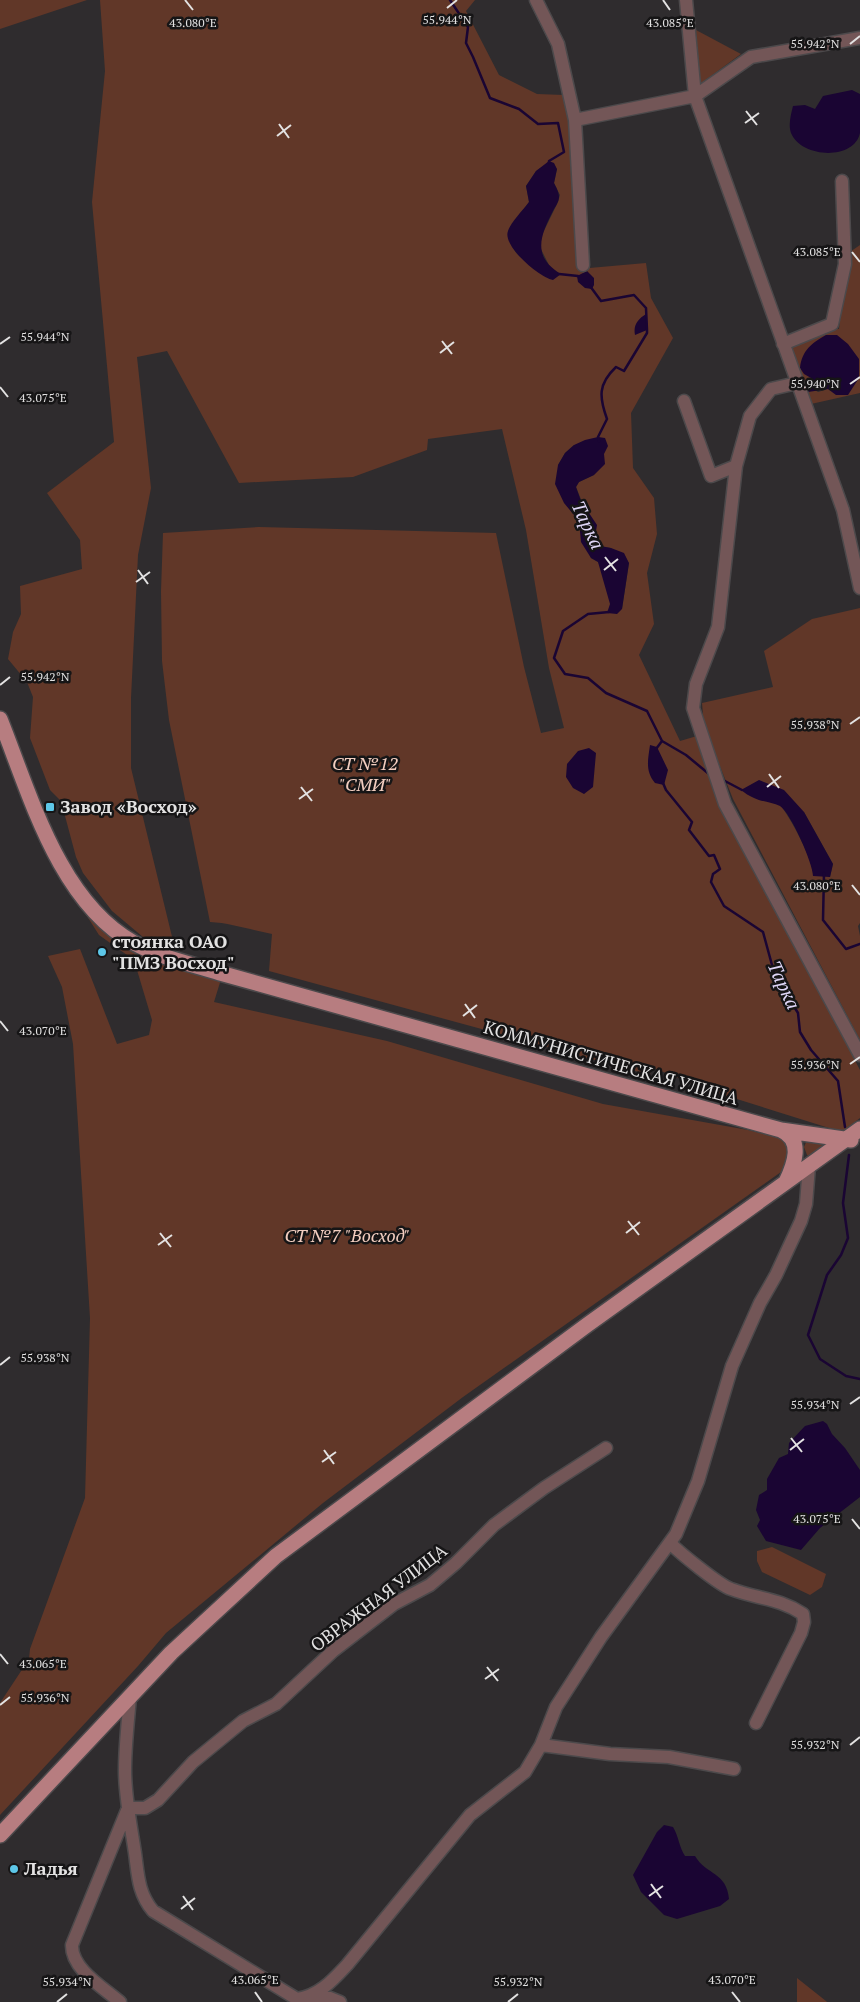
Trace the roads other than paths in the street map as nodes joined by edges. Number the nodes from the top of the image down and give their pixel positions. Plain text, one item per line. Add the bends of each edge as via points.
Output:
1 (536, 0) edge
2 (686, 0) edge
3 (860, 38) edge
4 (695, 96) junction
5 (575, 120) junction
6 (842, 181) dead end
7 (583, 265) dead end
8 (783, 344) junction
9 (797, 383) junction
10 (684, 401) dead end
11 (736, 466) junction
12 (860, 588) edge
13 (0, 719) edge
14 (860, 1055) edge
15 (860, 1129) edge
16 (781, 1130) junction
17 (853, 1140) edge
18 (809, 1166) junction
19 (786, 1182) junction
20 (606, 1448) dead end
21 (670, 1543) junction
22 (130, 1697) junction
23 (756, 1723) dead end
24 (541, 1745) junction
25 (734, 1769) dead end
26 (128, 1808) junction
27 (0, 1835) edge
28 (308, 2000) edge
29 (120, 2002) edge
30 (340, 2002) edge

1 - 5 street via 558,44
2 - 4 street
3 - 4 street via 751,57
4 - 5 street
4 - 8 street
5 - 7 street
6 - 8 street via 845,264 832,324
8 - 9 street
9 - 11 street via 771,389 750,416
9 - 12 street via 843,510
10 - 11 street via 711,476
11 - 14 street via 718,627 696,684 693,708 725,804
13 - 16 main road, КОММУНИСТИЧЕСКАЯ УЛИЦА via 62,866 100,917 133,943 179,961
15 - 17 main road
16 - 17 main road, КОММУНИСТИЧЕСКАЯ УЛИЦА
16 - 19 main road via 794,1143 796,1154
17 - 18 main road
18 - 19 main road
18 - 21 street via 806,1204 801,1220 732,1366 698,1481
19 - 22 main road via 276,1556 171,1653
20 - 26 street, ОВРАЖНАЯ УЛИЦА via 494,1525 430,1585 394,1604 334,1651 276,1704 243,1721 193,1762 158,1800 145,1808
21 - 23 street via 729,1589 773,1599 803,1614 801,1633
21 - 24 street via 601,1637 556,1708
22 - 26 street via 125,1770
22 - 27 main road
24 - 25 street via 610,1754 670,1757
24 - 28 street via 524,1772 470,1815 333,1980
26 - 28 street via 140,1891 153,1911 297,1999
26 - 29 street via 72,1945 75,1961
28 - 30 street via 325,1996

